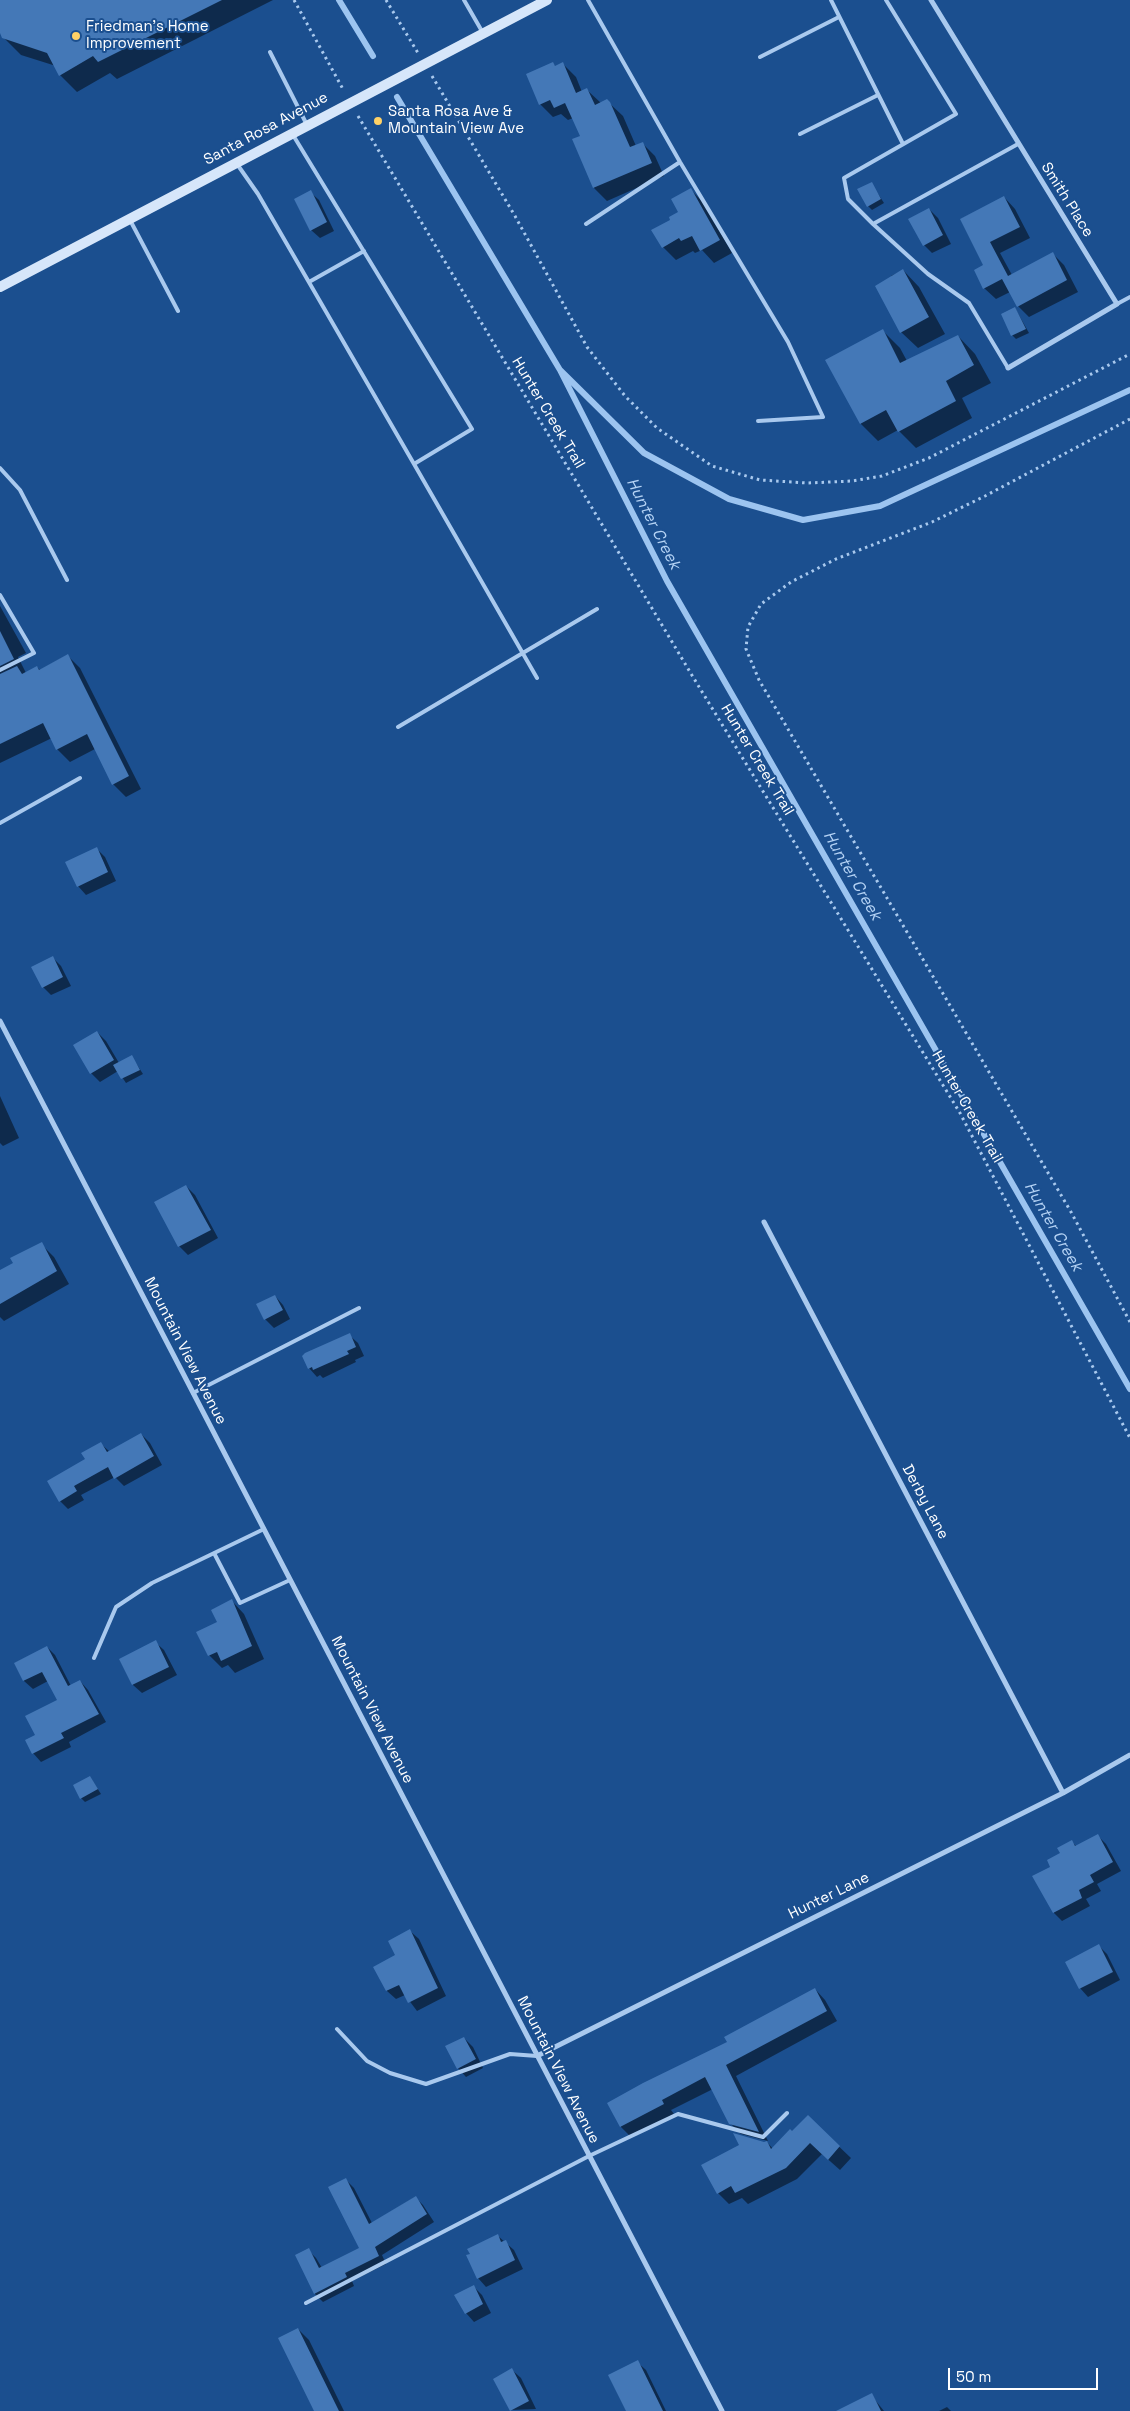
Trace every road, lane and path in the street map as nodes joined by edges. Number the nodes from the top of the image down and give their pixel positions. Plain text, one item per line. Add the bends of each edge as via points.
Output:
1 (294, 0) edge
2 (386, 0) edge
3 (464, 0) edge
4 (547, 0) edge
5 (588, 0) edge
6 (831, 0) edge
7 (886, 0) edge
8 (931, 0) edge
9 (839, 17) junction
10 (483, 33) junction
11 (270, 52) dead end
12 (760, 57) dead end
13 (424, 63) junction
14 (878, 95) junction
15 (350, 102) junction
16 (307, 125) junction
17 (292, 133) junction
18 (800, 134) dead end
19 (902, 144) junction
20 (1018, 144) junction
21 (236, 162) junction
22 (680, 162) junction
23 (129, 218) junction
24 (586, 224) dead end
25 (873, 224) junction
26 (364, 251) junction
27 (309, 282) junction
28 (0, 286) edge
29 (1130, 297) edge
30 (1117, 304) junction
31 (178, 311) dead end
32 (1130, 354) edge
33 (1008, 368) joint
34 (1130, 419) edge
35 (758, 421) dead end
36 (414, 464) junction
37 (0, 468) edge
38 (67, 580) dead end
39 (0, 595) edge
40 (597, 610) dead end
41 (523, 652) junction
42 (0, 670) edge
43 (537, 678) dead end
44 (398, 727) dead end
45 (80, 778) dead end
46 (0, 823) edge
47 (0, 1021) edge
48 (764, 1222) dead end
49 (359, 1308) dead end
50 (1130, 1322) edge
51 (193, 1393) junction
52 (1130, 1438) edge
53 (264, 1529) junction
54 (214, 1553) junction
55 (290, 1580) junction
56 (94, 1658) dead end
57 (1130, 1755) edge
58 (1064, 1794) junction
59 (337, 2029) dead end
60 (537, 2056) junction
61 (786, 2113) dead end
62 (589, 2156) junction
63 (306, 2303) dead end
64 (722, 2411) edge

1 - 15 path, Hunter Creek Trail
2 - 13 path
3 - 10 lane
4 - 10 main road, Santa Rosa Avenue
5 - 22 lane
6 - 9 lane
7 - 19 lane via 956,114
8 - 20 street, Smith Place
9 - 12 lane
9 - 14 lane
10 - 13 main road, Santa Rosa Avenue
11 - 16 lane
13 - 15 main road, Santa Rosa Avenue
13 - 32 path via 515,216 587,347 624,396 651,422 712,466 760,480 808,483 882,476 929,458
14 - 18 lane
14 - 19 lane
15 - 16 main road, Santa Rosa Avenue
15 - 52 path, Hunter Creek Trail via 693,677 960,1113
16 - 17 main road, Santa Rosa Avenue
17 - 21 main road, Santa Rosa Avenue
17 - 26 lane
19 - 25 lane via 844,178 848,199
20 - 25 lane
20 - 30 street, Smith Place
21 - 23 main road, Santa Rosa Avenue
21 - 27 lane
22 - 24 lane
22 - 35 lane via 788,342 823,418
23 - 28 main road, Santa Rosa Avenue
23 - 31 lane
25 - 33 lane via 928,274 969,303
26 - 27 lane
26 - 36 lane via 472,429
27 - 36 lane
29 - 30 lane
30 - 33 street
34 - 50 path via 932,522 836,559 791,582 761,604 748,627 746,649 759,680 1071,1212
36 - 41 lane
37 - 38 lane via 20,490
39 - 42 lane via 34,653
40 - 41 lane
41 - 43 lane
41 - 44 lane
45 - 46 lane
47 - 51 street, Mountain View Avenue
48 - 58 street, Derby Lane
49 - 51 lane
51 - 53 street, Mountain View Avenue
53 - 54 lane
53 - 55 street, Mountain View Avenue
54 - 55 lane via 240,1603
54 - 56 lane via 152,1583 116,1607
55 - 60 street, Mountain View Avenue
57 - 58 street, Hunter Lane
58 - 60 street, Hunter Lane
59 - 60 lane via 367,2061 390,2073 426,2084 510,2054
60 - 62 street, Mountain View Avenue
61 - 62 lane via 763,2137 678,2114
62 - 63 lane
62 - 64 street, Mountain View Avenue

